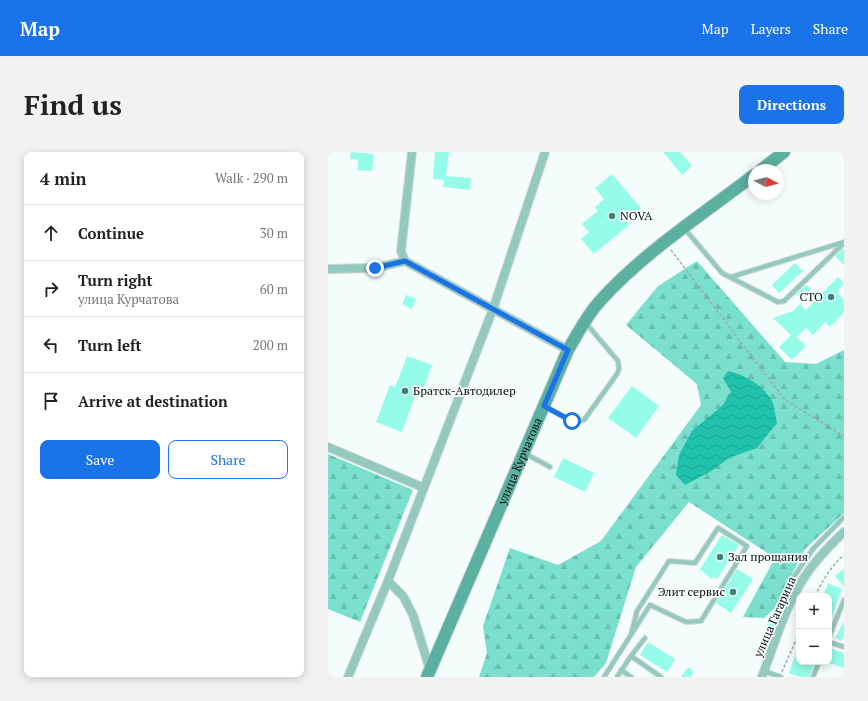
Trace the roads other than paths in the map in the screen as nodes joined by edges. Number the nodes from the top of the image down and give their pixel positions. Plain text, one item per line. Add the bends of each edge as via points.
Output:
1 (412, 152) edge
2 (545, 152) edge
3 (784, 152) edge
4 (769, 164) edge
5 (748, 180) edge
6 (684, 228) junction
7 (844, 242) edge
8 (405, 261) junction
9 (328, 269) edge
10 (730, 277) junction
11 (493, 309) junction
12 (585, 321) junction
13 (568, 350) junction
14 (544, 406) junction
15 (328, 447) edge
16 (524, 452) junction
17 (550, 467) dead end
18 (422, 487) junction
19 (844, 517) edge
20 (844, 532) edge
21 (388, 581) junction
22 (844, 600) edge
23 (777, 611) dead end
24 (832, 630) edge
25 (631, 635) junction
26 (645, 638) dead end
27 (832, 643) edge
28 (844, 647) edge
29 (630, 656) junction
30 (818, 665) edge
31 (621, 670) junction
32 (429, 674) edge
33 (763, 674) edge
34 (348, 677) edge
35 (604, 677) edge
36 (617, 677) edge
37 (631, 677) edge
38 (661, 677) edge
39 (780, 677) edge
40 (813, 677) edge

1 - 8 street via 401,251
2 - 11 street
3 - 4 main road
5 - 6 main road, улица Курчатова
6 - 10 lane via 722,273
6 - 12 main road, улица Курчатова via 619,281 598,302
7 - 10 lane
7 - 10 lane via 784,301 772,300
8 - 9 street via 375,268
8 - 11 street
11 - 13 street
11 - 18 street
12 - 13 main road, улица Курчатова
12 - 14 lane via 618,361 617,374 584,420 572,421
13 - 14 main road, улица Курчатова
14 - 16 main road, улица Курчатова
15 - 18 street
16 - 17 lane
16 - 32 main road, улица Курчатова
18 - 21 street
19 - 23 lane via 813,549 793,578
20 - 33 street, улица Гагарина via 830,545 799,585
21 - 32 street via 403,596 413,614
21 - 34 street
22 - 24 lane
25 - 25 lane via 650,605 686,622 701,621 747,546 718,528 695,563 669,562 638,611
25 - 35 lane
26 - 29 lane
27 - 28 lane
29 - 31 lane
29 - 38 lane
30 - 40 lane
31 - 36 lane
31 - 37 lane
33 - 39 lane

